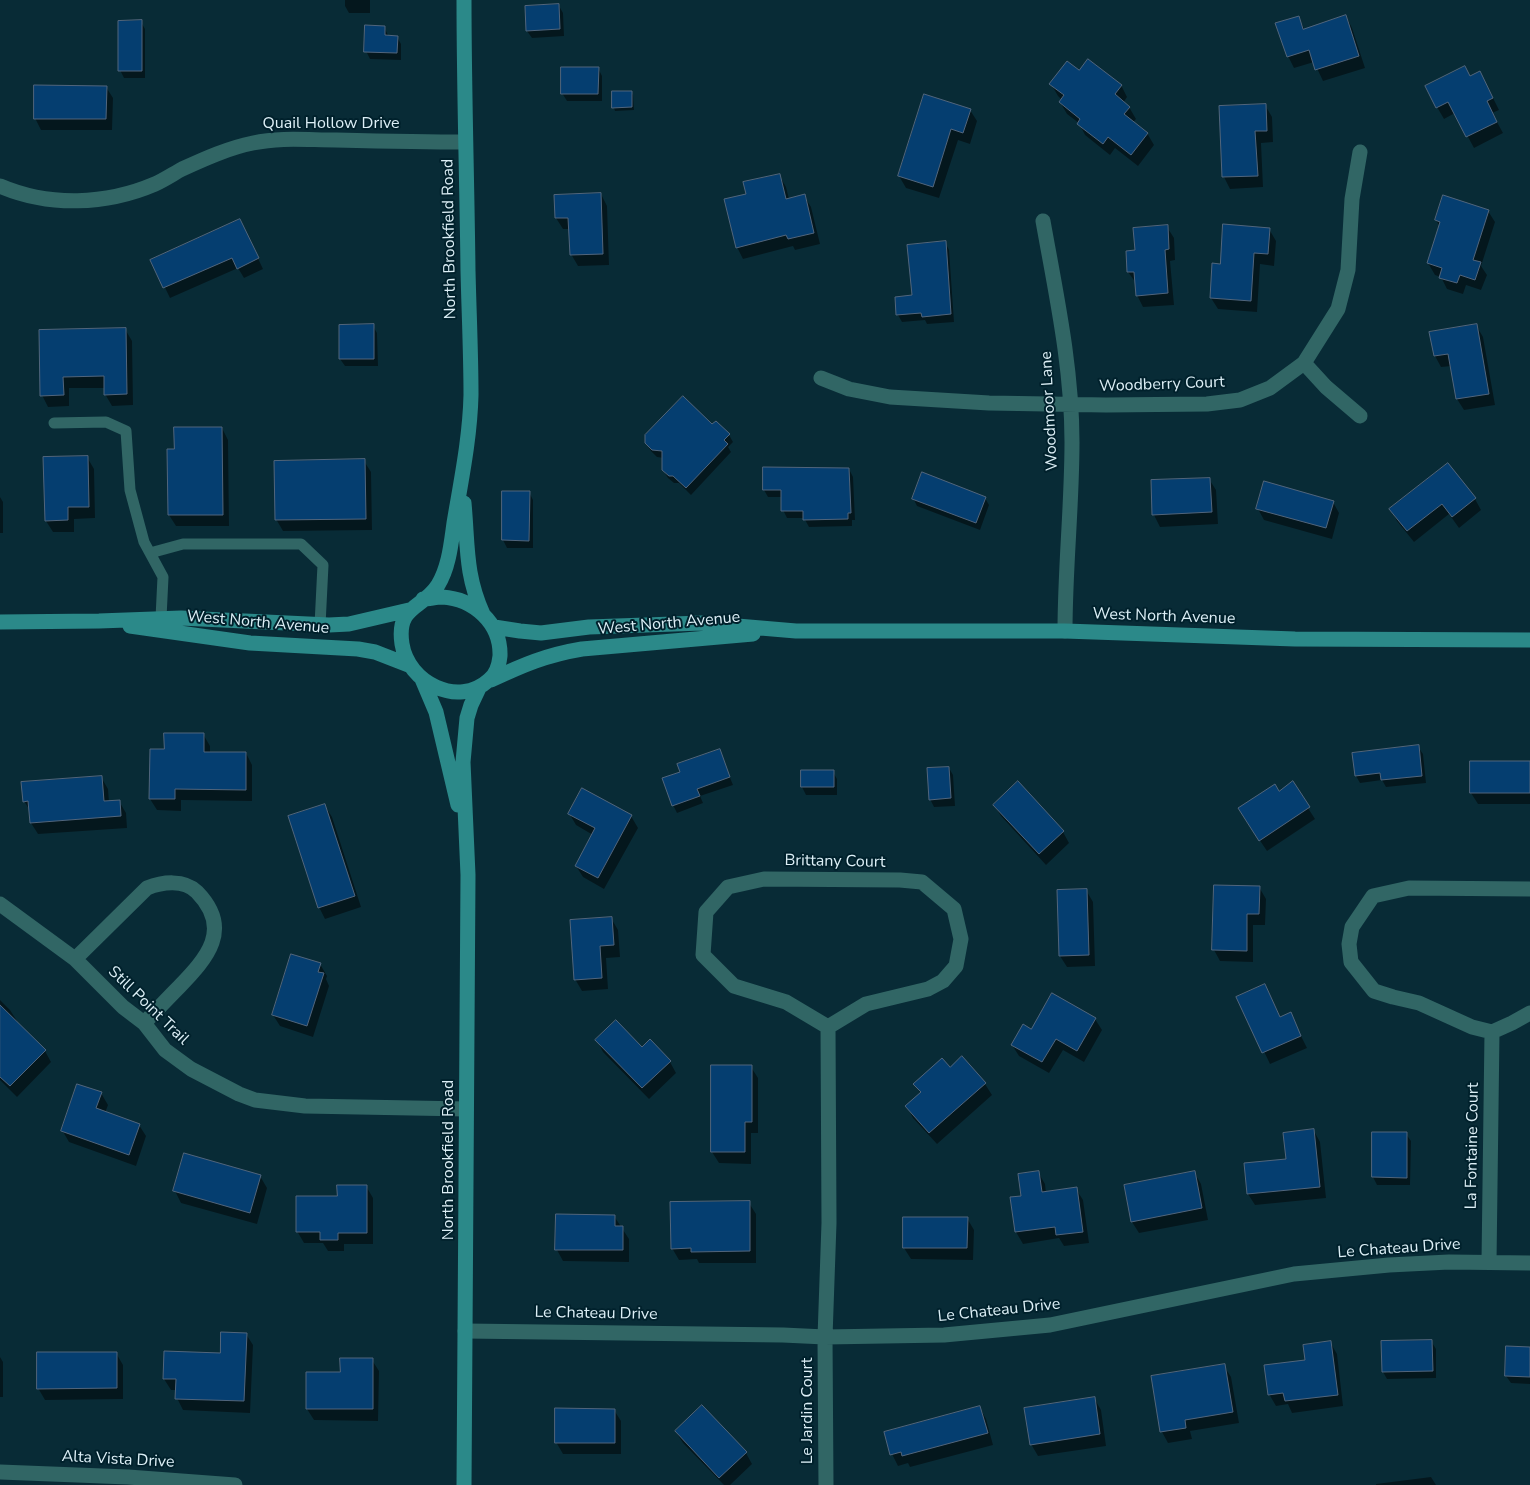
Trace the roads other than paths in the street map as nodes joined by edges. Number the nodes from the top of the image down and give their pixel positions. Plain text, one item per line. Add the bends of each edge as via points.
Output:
1 (464, 0) edge
2 (465, 142) junction
3 (1360, 152) dead end
4 (0, 186) edge
5 (1043, 220) dead end
6 (1304, 363) junction
7 (821, 378) dead end
8 (1070, 403) junction
9 (1360, 416) dead end
10 (54, 424) dead end
11 (462, 477) junction
12 (150, 553) junction
13 (423, 599) junction
14 (409, 610) junction
15 (483, 614) junction
16 (161, 618) junction
17 (99, 621) junction
18 (0, 622) edge
19 (320, 625) junction
20 (494, 627) junction
21 (796, 630) junction
22 (1065, 631) junction
23 (1530, 640) edge
24 (411, 666) junction
25 (422, 679) junction
26 (485, 684) junction
27 (466, 835) junction
28 (1530, 889) edge
29 (0, 904) edge
30 (75, 959) junction
31 (1530, 1013) edge
32 (144, 1023) junction
33 (828, 1027) junction
34 (1492, 1032) junction
35 (466, 1109) junction
36 (1489, 1262) junction
37 (1530, 1263) edge
38 (465, 1331) junction
39 (825, 1337) junction
40 (0, 1472) edge
41 (235, 1485) edge
42 (464, 1485) edge
43 (826, 1485) edge

1 - 2 main road, North Brookfield Road
2 - 4 street, Quail Hollow Drive via 284,139 253,142 138,190 105,199 47,199
2 - 11 main road, North Brookfield Road via 471,397
3 - 6 street, Woodberry Court via 1352,199 1348,270 1338,309
5 - 8 street, Woodmoor Lane via 1063,335
6 - 8 street, Woodberry Court via 1270,388 1240,400 1198,404
6 - 9 street
7 - 8 street, Woodberry Court via 849,389 890,397 989,403
8 - 22 street, Woodmoor Lane via 1072,442
10 - 12 lane via 106,422 126,431 130,490
11 - 13 main road, North Brookfield Road via 444,572 437,587
11 - 15 main road, North Brookfield Road via 467,558 475,596
12 - 16 lane via 163,577
12 - 19 lane via 182,544 301,544 323,564
13 - 14 main road
13 - 15 main road via 452,599
14 - 19 main road, West North Avenue via 348,624
14 - 24 main road via 402,629 402,642
15 - 20 main road
16 - 17 main road, West North Avenue
16 - 19 main road, West North Avenue
17 - 18 main road, West North Avenue
17 - 24 main road, West North Avenue via 250,643 358,649
20 - 21 main road, West North Avenue via 541,633 589,627 702,623
20 - 26 main road via 500,647 500,663 496,673
21 - 22 main road, West North Avenue
21 - 26 main road, West North Avenue via 557,653
22 - 23 main road, West North Avenue via 1295,639
24 - 25 main road
25 - 26 main road via 445,691 461,692
25 - 27 main road, North Brookfield Road via 436,712
26 - 27 main road, North Brookfield Road via 471,705 466,724
27 - 35 main road, North Brookfield Road
28 - 34 street via 1409,888 1373,896 1352,927 1349,944 1351,962 1374,991 1419,1003 1472,1027
29 - 30 street, Still Point Trail
30 - 32 street, Still Point Trail via 123,1007
30 - 32 street via 147,888 159,883 192,887 214,916 211,947 201,964
31 - 34 street
32 - 35 street, Still Point Trail via 165,1050 191,1070 255,1100 305,1106
33 - 33 street, Brittany Court via 866,1004 928,989 943,981 956,966 961,939 954,909 922,882 764,879 728,887 706,912 703,955 734,986 786,1002
33 - 39 street via 829,1223
34 - 36 street, La Fontaine Court
35 - 38 main road, North Brookfield Road
36 - 37 street, Le Chateau Drive
36 - 39 street, Le Chateau Drive via 1389,1265 1294,1274 1050,1325 944,1335
38 - 39 street, Le Chateau Drive
38 - 42 main road, North Brookfield Road
39 - 43 street, Le Jardin Court
40 - 41 street, Alta Vista Drive

